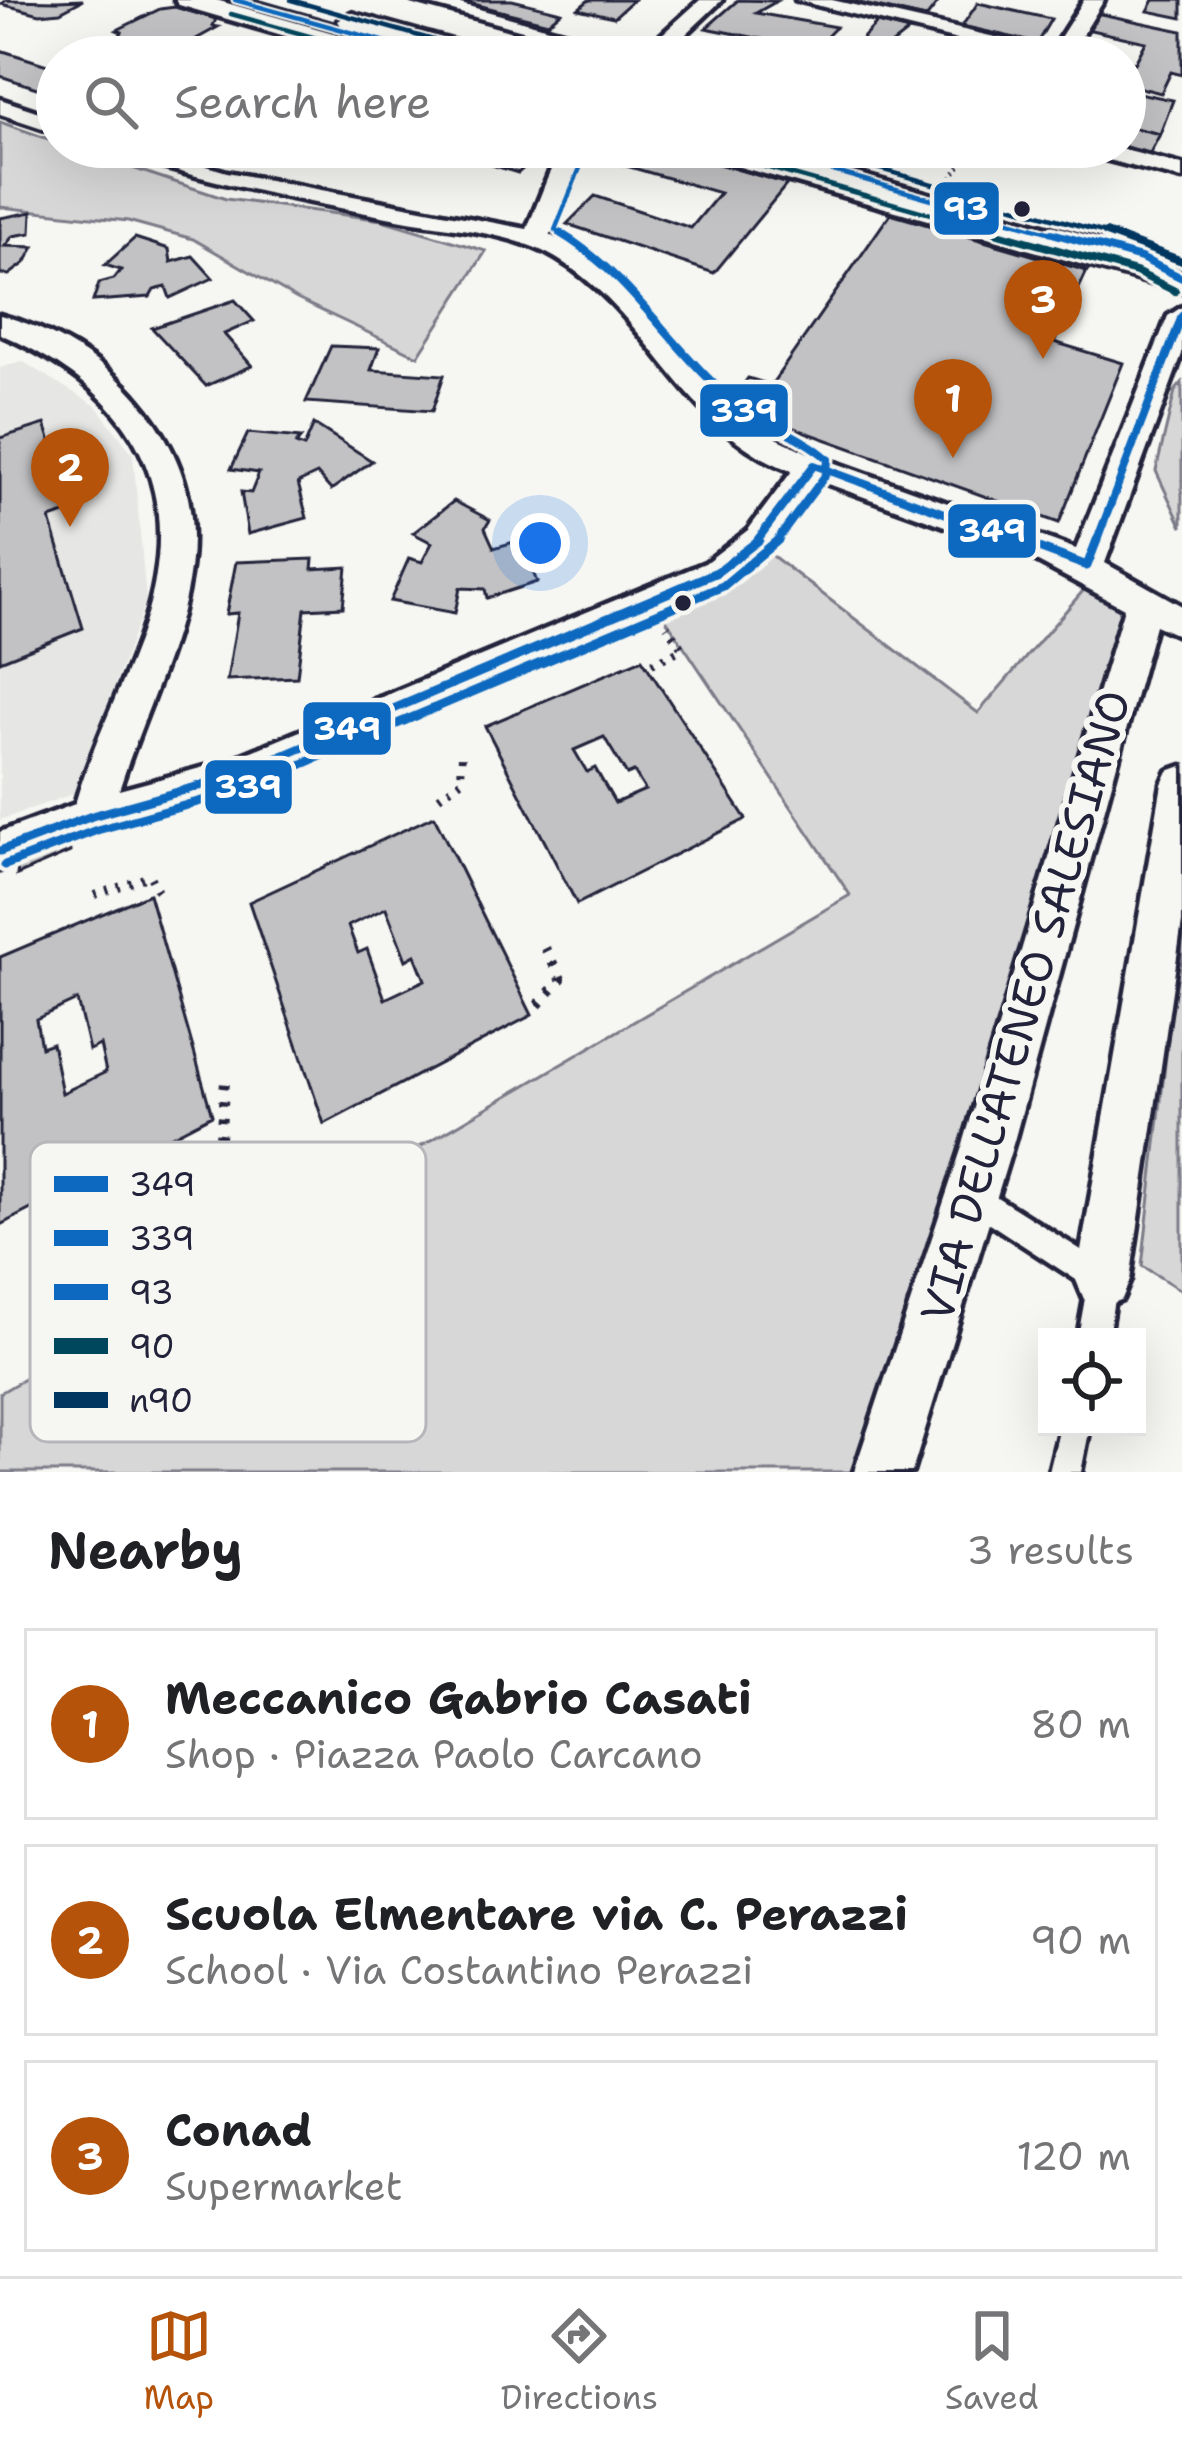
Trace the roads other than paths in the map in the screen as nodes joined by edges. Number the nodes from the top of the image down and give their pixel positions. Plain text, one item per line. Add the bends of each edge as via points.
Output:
1 (188, 0) edge
2 (235, 0) edge
3 (286, 0) edge
4 (422, 0) edge
5 (712, 0) edge
6 (806, 0) edge
7 (1094, 0) edge
8 (548, 33) junction
9 (314, 36) edge
10 (364, 36) edge
11 (407, 36) edge
12 (544, 36) edge
13 (560, 36) edge
14 (671, 36) edge
15 (964, 36) edge
16 (1070, 36) edge
17 (0, 106) edge
18 (36, 119) edge
19 (1146, 163) edge
20 (187, 168) edge
21 (564, 168) edge
22 (781, 168) edge
23 (822, 168) edge
24 (871, 168) edge
25 (1182, 172) edge
26 (536, 238) junction
27 (1182, 251) edge
28 (1182, 279) edge
29 (1182, 316) edge
30 (0, 324) edge
31 (814, 465) junction
32 (1087, 566) junction
33 (1162, 613) edge
34 (1182, 784) edge
35 (92, 816) junction
36 (0, 851) edge
37 (973, 1196) junction
38 (1103, 1280) junction
39 (1095, 1328) edge
40 (1073, 1436) edge
41 (883, 1472) edge
42 (1065, 1472) edge

1 - 9 street
2 - 10 lane
3 - 11 street
4 - 8 street
5 - 14 street
6 - 15 street
7 - 16 street
8 - 12 street
8 - 13 street
17 - 18 street
19 - 25 street
20 - 26 street, VIA DELL'ATENEO SALESIANO
21 - 26 street
22 - 28 street
23 - 28 lane via 1141,258
24 - 27 street
26 - 31 street, VIA DELL'ATENEO SALESIANO via 583,261 743,433
29 - 32 street
30 - 35 street via 68,352 116,388 155,442 170,490 170,598
31 - 32 street, VIA DELL'ATENEO SALESIANO
31 - 35 street via 760,539 717,572 235,776
32 - 33 street, VIA DELL'ATENEO SALESIANO
33 - 37 street, VIA DELL'ATENEO SALESIANO
34 - 38 street
35 - 36 street
37 - 38 lane
37 - 41 street, VIA DELL'ATENEO SALESIANO
38 - 39 lane
40 - 42 lane

